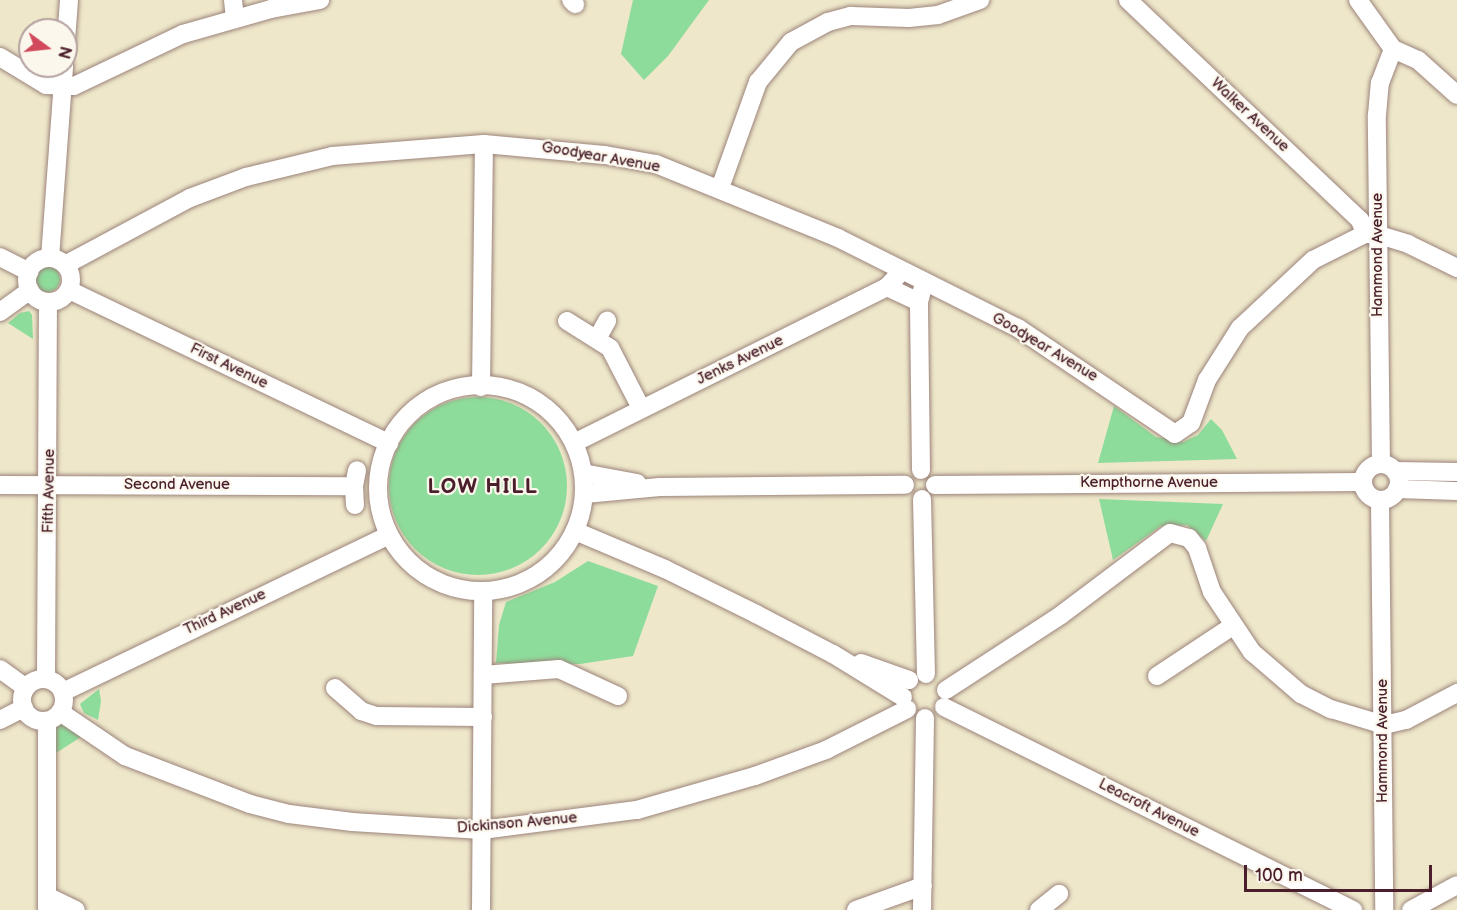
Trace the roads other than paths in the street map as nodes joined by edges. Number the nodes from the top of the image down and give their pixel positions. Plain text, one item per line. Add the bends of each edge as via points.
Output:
1 (69, 0) edge
2 (233, 0) edge
3 (320, 0) edge
4 (980, 0) edge
5 (1128, 0) edge
6 (1358, 0) edge
7 (68, 18) edge
8 (235, 19) junction
9 (1393, 49) junction
10 (0, 57) edge
11 (63, 78) edge
12 (62, 87) junction
13 (1457, 95) edge
14 (484, 144) junction
15 (720, 188) junction
16 (1371, 234) junction
17 (0, 257) edge
18 (58, 262) junction
19 (1457, 268) edge
20 (29, 272) junction
21 (901, 272) junction
22 (924, 283) junction
23 (887, 287) junction
24 (30, 290) junction
25 (69, 290) junction
26 (48, 302) junction
27 (919, 302) junction
28 (0, 312) edge
29 (567, 321) dead end
30 (607, 321) dead end
31 (597, 339) junction
32 (481, 387) junction
33 (641, 408) junction
34 (389, 443) junction
35 (574, 443) junction
36 (921, 470) junction
37 (1457, 472) edge
38 (583, 473) junction
39 (1391, 475) junction
40 (1363, 482) junction
41 (49, 484) junction
42 (0, 485) edge
43 (905, 485) junction
44 (935, 485) junction
45 (660, 487) junction
46 (1457, 491) edge
47 (585, 495) junction
48 (922, 499) junction
49 (1380, 500) junction
50 (355, 505) dead end
51 (575, 531) junction
52 (389, 535) junction
53 (483, 591) junction
54 (1234, 625) junction
55 (0, 669) edge
56 (483, 675) junction
57 (1157, 676) dead end
58 (46, 679) junction
59 (26, 688) junction
60 (335, 688) dead end
61 (911, 690) junction
62 (63, 692) junction
63 (1457, 693) edge
64 (618, 696) dead end
65 (945, 699) junction
66 (24, 708) junction
67 (53, 717) junction
68 (483, 717) junction
69 (925, 718) junction
70 (0, 720) edge
71 (1384, 725) junction
72 (482, 830) junction
73 (1457, 885) edge
74 (923, 886) junction
75 (1059, 894) dead end
76 (47, 903) edge
77 (76, 910) edge
78 (481, 910) edge
79 (856, 910) edge
80 (922, 910) edge
81 (1039, 910) edge
82 (1353, 910) edge
83 (1384, 910) edge
84 (1411, 910) edge

1 - 7 street
2 - 8 street
3 - 8 street
4 - 15 street via 959,10 928,16 851,16 824,24 791,42 759,82
5 - 16 street, Walker Avenue
6 - 9 street
8 - 12 street via 183,34 74,86
9 - 13 street via 1418,60
9 - 16 street, Hammond Avenue via 1380,83
10 - 12 street via 46,85
11 - 12 street
12 - 18 street
14 - 15 street, Goodyear Avenue via 535,146 656,164
14 - 18 street, Goodyear Avenue via 332,156 246,177 190,198
14 - 32 street
15 - 21 street, Goodyear Avenue via 838,238
16 - 19 street via 1408,244
16 - 22 street, Goodyear Avenue via 1313,260 1259,307 1207,380 1191,423 1175,434 1108,385 1018,328
16 - 39 street, Hammond Avenue
17 - 20 street
18 - 20 street via 38,262
18 - 25 street via 71,276
20 - 24 street
21 - 22 street, Goodyear Avenue
21 - 23 street, Jenks Avenue
22 - 27 street
23 - 27 street
23 - 33 street, Jenks Avenue
24 - 26 street
24 - 28 street
25 - 26 street via 60,299
25 - 34 street, First Avenue
26 - 41 street, Fifth Avenue
27 - 36 street
29 - 31 street
30 - 31 street
31 - 33 street via 615,355
32 - 34 street via 433,396 409,414
32 - 35 street via 502,388 531,398 555,415
33 - 35 street, Jenks Avenue
34 - 52 street via 380,465 378,493
35 - 38 street
36 - 43 street via 910,474
36 - 44 street via 931,475
37 - 39 street
38 - 45 street
38 - 47 street
39 - 40 street via 1368,470
39 - 46 street
39 - 49 street via 1391,497
40 - 44 street, Kempthorne Avenue
40 - 49 street via 1366,492
41 - 42 street, Second Avenue
41 - 50 street, Second Avenue via 356,478
41 - 58 street, Fifth Avenue
43 - 45 street
43 - 48 street via 910,495
44 - 48 street via 932,495
45 - 47 street
47 - 51 street
48 - 61 street
49 - 71 street, Hammond Avenue
51 - 53 street via 542,572 513,586
51 - 61 street via 665,569
52 - 53 street via 424,574 461,589
52 - 62 street, Third Avenue
53 - 56 street
54 - 57 street
54 - 65 street via 1212,592 1197,548 1184,536 1170,533
54 - 71 street via 1272,673 1300,694 1339,712
55 - 59 street
56 - 64 street via 559,669
56 - 68 street
58 - 59 street
58 - 62 street
59 - 66 street
60 - 68 street via 361,711 376,716
61 - 65 street, Leacroft Avenue via 940,680
61 - 69 street
61 - 72 street, Dickinson Avenue via 826,750 755,776 637,810
62 - 67 street
63 - 71 street via 1406,720
65 - 69 street
65 - 82 street, Leacroft Avenue
66 - 67 street via 33,718
66 - 70 street
67 - 72 street, Dickinson Avenue via 125,756 250,804 289,814 352,822
67 - 76 street
68 - 72 street
69 - 74 street
71 - 83 street, Hammond Avenue
72 - 78 street
73 - 84 street
74 - 79 street
74 - 80 street
75 - 81 street
76 - 77 street

